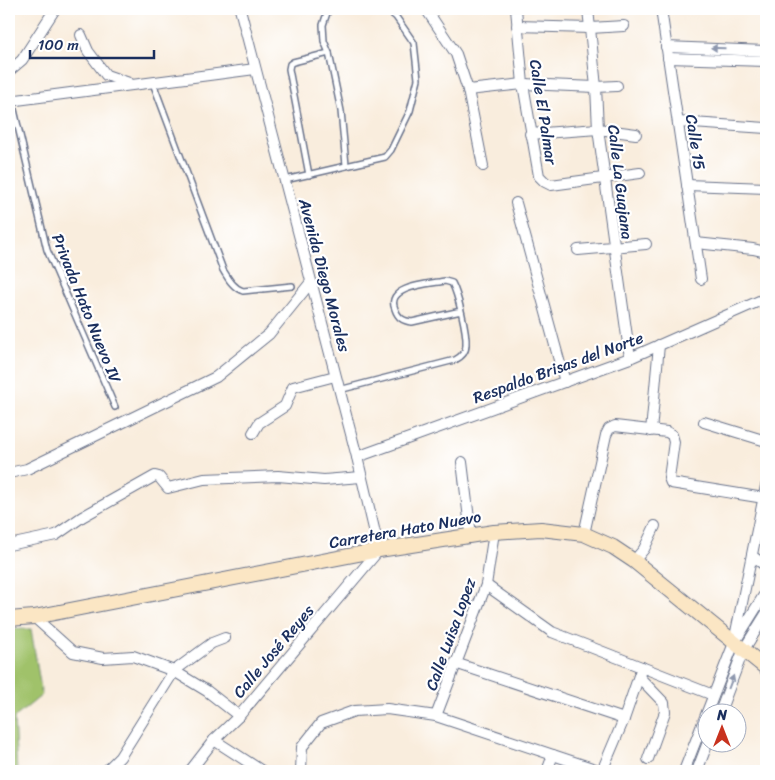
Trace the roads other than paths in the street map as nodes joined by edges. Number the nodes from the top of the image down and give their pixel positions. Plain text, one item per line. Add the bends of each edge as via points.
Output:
1 (55, 9) edge
2 (240, 9) edge
3 (330, 9) edge
4 (386, 9) edge
5 (426, 9) edge
6 (516, 9) edge
7 (588, 9) edge
8 (661, 9) edge
9 (517, 26) junction
10 (624, 26) dead end
11 (590, 28) junction
12 (82, 35) dead end
13 (666, 47) junction
14 (762, 50) edge
15 (329, 53) junction
16 (668, 58) junction
17 (762, 61) edge
18 (256, 69) junction
19 (9, 71) edge
20 (153, 82) junction
21 (523, 84) junction
22 (134, 85) junction
23 (617, 86) dead end
24 (596, 87) junction
25 (468, 90) junction
26 (10, 101) edge
27 (678, 122) junction
28 (766, 128) edge
29 (598, 129) junction
30 (530, 134) junction
31 (636, 134) dead end
32 (346, 165) junction
33 (483, 166) dead end
34 (640, 173) dead end
35 (309, 175) junction
36 (604, 178) junction
37 (284, 180) junction
38 (687, 185) junction
39 (766, 188) edge
40 (516, 203) dead end
41 (696, 243) junction
42 (646, 244) dead end
43 (614, 247) junction
44 (578, 250) dead end
45 (766, 252) edge
46 (701, 279) dead end
47 (311, 282) junction
48 (292, 286) dead end
49 (766, 298) edge
50 (461, 312) junction
51 (659, 345) junction
52 (630, 358) junction
53 (336, 376) junction
54 (565, 382) junction
55 (339, 390) junction
56 (115, 407) dead end
57 (704, 422) dead end
58 (651, 431) junction
59 (253, 433) dead end
60 (766, 442) edge
61 (357, 457) junction
62 (462, 462) dead end
63 (9, 473) edge
64 (361, 477) junction
65 (766, 486) edge
66 (764, 498) junction
67 (655, 526) dead end
68 (494, 532) junction
69 (584, 534) junction
70 (471, 536) junction
71 (9, 545) edge
72 (379, 550) junction
73 (752, 556) junction
74 (634, 561) junction
75 (766, 566) edge
76 (486, 585) junction
77 (766, 592) edge
78 (766, 614) edge
79 (34, 617) junction
80 (9, 619) edge
81 (225, 638) dead end
82 (738, 647) junction
83 (455, 663) junction
84 (766, 668) edge
85 (174, 671) junction
86 (640, 672) junction
87 (713, 695) junction
88 (723, 702) edge
89 (239, 716) junction
90 (436, 716) junction
91 (624, 719) junction
92 (214, 740) junction
93 (704, 752) edge
94 (553, 755) junction
95 (648, 759) dead end
96 (106, 771) edge
97 (190, 771) edge
98 (262, 771) edge
99 (301, 771) edge
100 (547, 771) edge
101 (602, 771) edge
102 (684, 771) edge
103 (697, 771) edge

1 - 19 street via 22,60
2 - 18 street, Avenida Diego Morales
3 - 15 lane via 323,25
4 - 32 lane via 414,42 418,79 410,111 385,156
5 - 25 street via 456,54
6 - 9 street, Calle El Palmar
7 - 11 street, Calle La Guajana
8 - 13 street, Calle 15
9 - 11 street
9 - 21 street, Calle El Palmar
10 - 11 street
11 - 24 street, Calle La Guajana
12 - 22 street via 88,50 106,75
14 -> 13 street
13 - 16 street, Calle 15
14 - 17 street
15 - 32 lane via 341,111
15 - 35 lane via 293,62 289,69
16 - 17 street
16 - 27 street, Calle 15
18 - 20 street
18 - 37 street, Avenida Diego Morales
20 - 22 street
20 - 48 lane via 223,270 232,284 243,291
21 - 24 street
21 - 25 street
21 - 30 street, Calle El Palmar
22 - 26 street
23 - 24 street
24 - 29 street, Calle La Guajana
25 - 33 street
26 - 56 lane, Privada Hato Nuevo IV via 47,250
27 - 28 street
27 - 38 street, Calle 15
29 - 30 street
29 - 31 street
29 - 36 street, Calle La Guajana
30 - 36 street, Calle El Palmar via 538,176 545,182
32 - 35 lane
34 - 36 street, Calle El Palmar
35 - 37 lane
36 - 43 street, Calle La Guajana
37 - 47 street, Avenida Diego Morales
38 - 39 street
38 - 41 street, Calle 15
40 - 54 street
41 - 45 street
41 - 46 street, Calle 15
42 - 43 street
43 - 44 street
43 - 52 street, Calle La Guajana
47 - 53 street, Avenida Diego Morales
47 - 63 street via 269,334 216,377 27,469
49 - 51 street, Respaldo Brisas del Norte
50 - 50 lane via 452,283 445,281 400,290 392,304 397,316 412,322
50 - 55 lane via 466,346 462,356
51 - 52 street, Respaldo Brisas del Norte
51 - 58 street
52 - 54 street, Respaldo Brisas del Norte
53 - 55 street, Avenida Diego Morales
53 - 59 street via 293,387 285,406 259,423
54 - 61 street, Respaldo Brisas del Norte
55 - 61 street, Avenida Diego Morales
57 - 60 street
58 - 66 street via 672,435 671,483
58 - 69 street via 614,426 609,429
61 - 64 street, Avenida Diego Morales
62 - 70 street
64 - 71 street via 324,480 278,476 204,479 168,488 155,476 56,535
64 - 72 street, Avenida Diego Morales
65 - 66 street
66 - 73 street
67 - 74 street
68 - 69 main road, Carretera Hato Nuevo via 542,529
68 - 70 main road, Carretera Hato Nuevo
68 - 76 street, Calle Luisa Lopez
69 - 74 main road, Carretera Hato Nuevo via 614,547
70 - 72 main road, Carretera Hato Nuevo
72 - 79 main road, Carretera Hato Nuevo
72 - 89 street, Calle José Reyes
73 - 75 street
73 - 82 street
74 - 82 main road, Carretera Hato Nuevo
76 - 83 street, Calle Luisa Lopez
76 - 86 street via 552,632
77 - 82 street
78 - 82 street
79 - 80 main road, Carretera Hato Nuevo
79 - 85 street via 73,652 103,658 133,656
81 - 85 street via 212,643
82 - 84 main road, Carretera Hato Nuevo
82 - 87 street
88 -> 82 street
83 - 90 street, Calle Luisa Lopez
83 - 91 street
85 - 89 street via 207,690
85 - 96 street via 120,757
86 - 87 street
86 - 91 street
86 - 95 street via 664,703 665,712
87 - 102 street
89 - 92 street, Calle José Reyes
90 - 94 street
90 - 99 street via 387,709 354,711 321,723 302,748
91 - 101 street
92 - 97 street, Calle José Reyes
92 - 98 street
93 - 103 street
94 - 100 street
94 - 101 street

